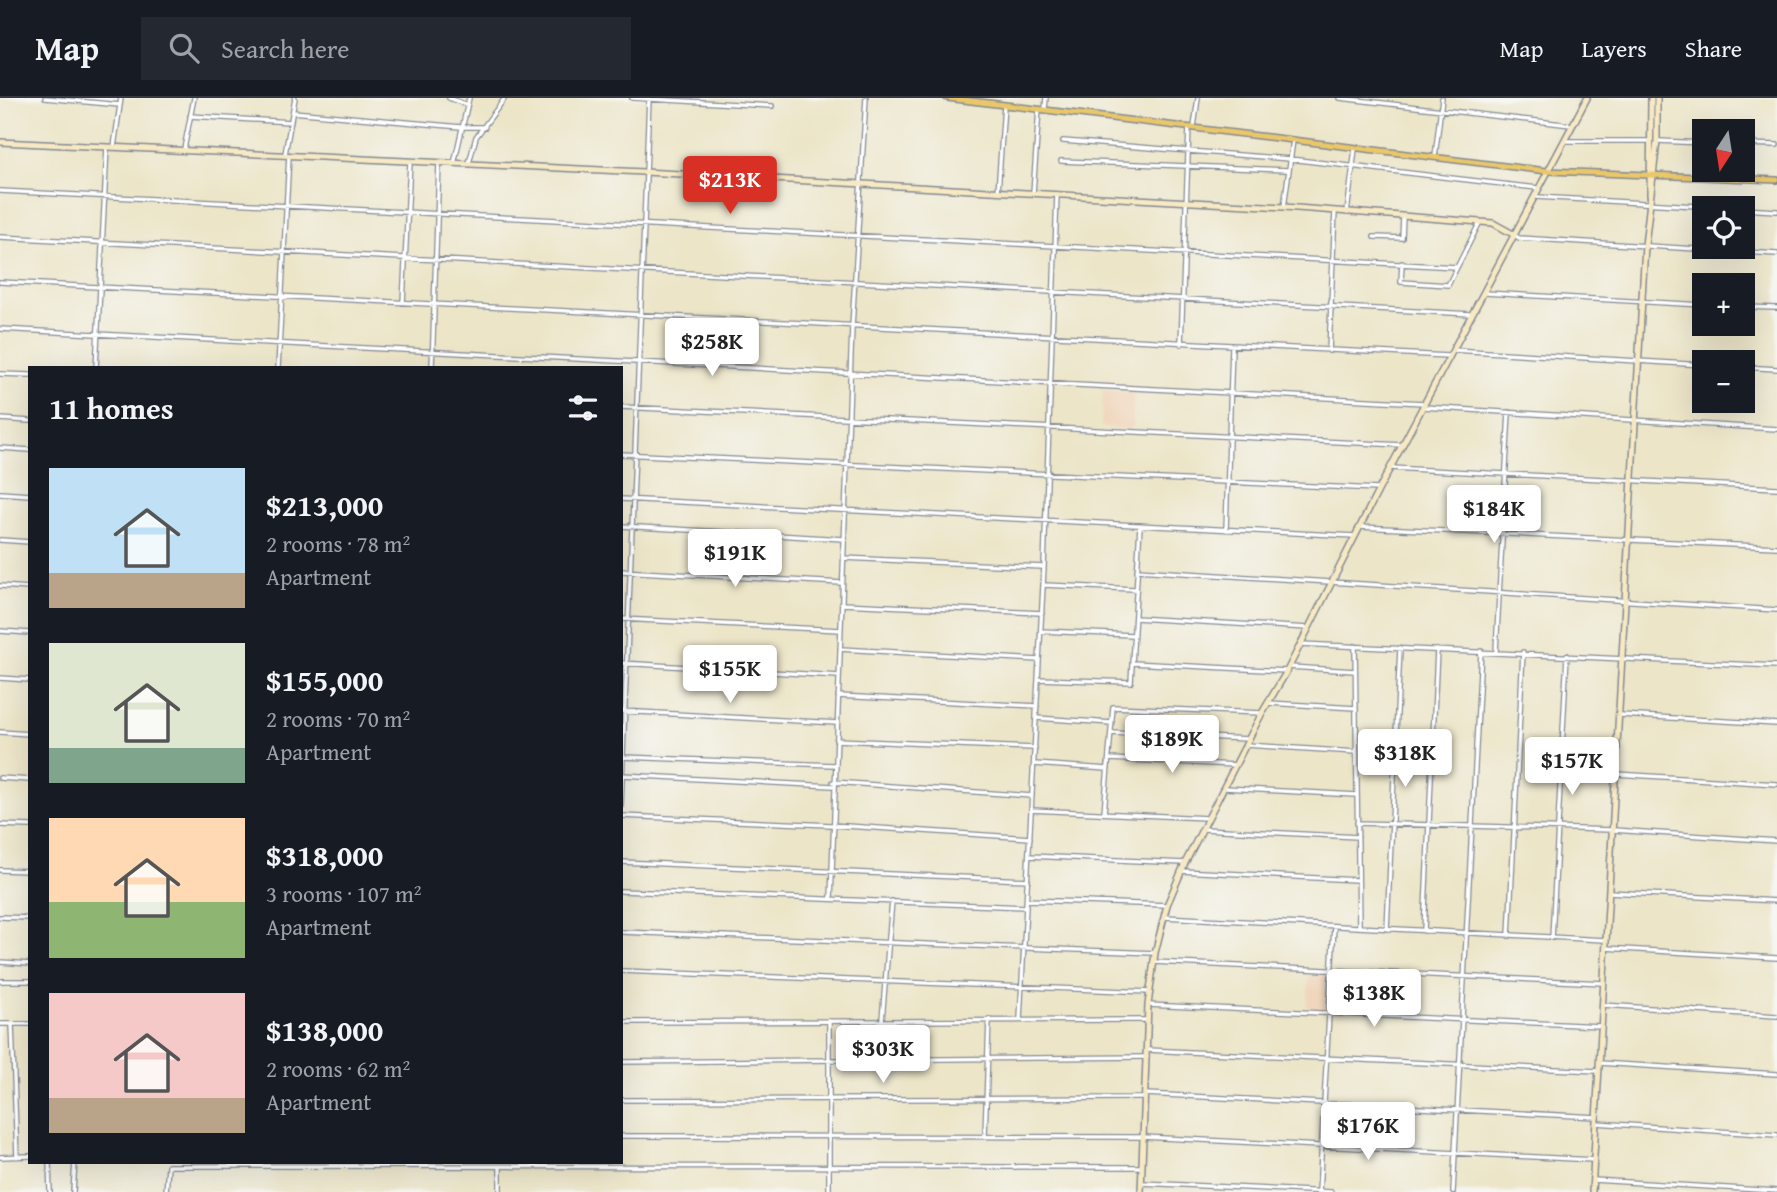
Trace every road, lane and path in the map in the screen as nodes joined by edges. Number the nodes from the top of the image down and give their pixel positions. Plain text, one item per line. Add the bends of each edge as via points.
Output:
1 (45, 98) edge
2 (121, 98) edge
3 (194, 98) edge
4 (295, 98) edge
5 (449, 98) edge
6 (469, 98) edge
7 (505, 98) edge
8 (632, 98) edge
9 (649, 98) edge
10 (866, 98) edge
11 (947, 98) edge
12 (1046, 98) edge
13 (1198, 98) edge
14 (1340, 98) edge
15 (1442, 98) edge
16 (1587, 98) edge
17 (1651, 98) edge
18 (1657, 98) edge
19 (120, 105) junction
20 (467, 105) junction
21 (1004, 105) junction
22 (772, 106) dead end
23 (1042, 109) junction
24 (1441, 111) junction
25 (293, 112) junction
26 (190, 116) junction
27 (291, 122) junction
28 (1571, 125) junction
29 (461, 127) junction
30 (485, 127) junction
31 (1192, 127) junction
32 (1293, 140) junction
33 (1063, 141) dead end
34 (1562, 141) junction
35 (1653, 141) junction
36 (0, 142) edge
37 (1692, 143) edge
38 (1755, 144) edge
39 (1777, 145) edge
40 (110, 147) junction
41 (184, 149) junction
42 (1355, 149) junction
43 (1188, 152) junction
44 (287, 155) junction
45 (1435, 157) junction
46 (1290, 159) junction
47 (1061, 161) dead end
48 (410, 162) junction
49 (439, 163) junction
50 (468, 163) junction
51 (454, 164) junction
52 (1187, 164) junction
53 (1353, 168) junction
54 (1287, 170) junction
55 (1547, 171) junction
56 (644, 172) junction
57 (1651, 174) junction
58 (1777, 180) edge
59 (859, 184) junction
60 (1537, 188) junction
61 (0, 191) edge
62 (998, 192) junction
63 (1033, 194) junction
64 (1056, 194) junction
65 (104, 196) junction
66 (1532, 197) junction
67 (1187, 201) junction
68 (1649, 204) junction
69 (287, 205) junction
70 (1692, 206) edge
71 (1283, 207) junction
72 (1755, 210) edge
73 (1335, 211) junction
74 (1777, 211) edge
75 (407, 212) junction
76 (437, 213) junction
77 (1347, 213) junction
78 (1403, 217) junction
79 (1480, 222) junction
80 (646, 225) junction
81 (1513, 234) junction
82 (857, 235) junction
83 (0, 237) edge
84 (1374, 237) dead end
85 (104, 242) junction
86 (1055, 244) junction
87 (1645, 245) junction
88 (285, 250) junction
89 (1185, 252) junction
90 (1777, 254) edge
91 (405, 258) junction
92 (436, 259) junction
93 (1333, 259) junction
94 (1402, 262) junction
95 (1457, 267) junction
96 (644, 271) junction
97 (855, 280) junction
98 (0, 282) edge
99 (101, 287) junction
100 (1053, 291) junction
101 (1483, 293) junction
102 (282, 298) junction
103 (1183, 298) junction
104 (1642, 302) junction
105 (403, 304) junction
106 (1692, 304) edge
107 (434, 305) junction
108 (1331, 306) junction
109 (1755, 308) edge
110 (1777, 309) edge
111 (1471, 314) junction
112 (642, 316) junction
113 (852, 327) junction
114 (0, 329) edge
115 (97, 335) junction
116 (1052, 338) junction
117 (279, 342) junction
118 (1181, 344) junction
119 (1232, 347) junction
120 (1329, 351) junction
121 (433, 352) junction
122 (1451, 353) junction
123 (1640, 361) junction
124 (640, 362) junction
125 (1692, 364) edge
126 (96, 366) edge
127 (278, 366) edge
128 (432, 366) edge
129 (1755, 368) edge
130 (1777, 369) edge
131 (0, 373) edge
132 (850, 374) junction
133 (28, 375) edge
134 (1050, 383) junction
135 (1230, 392) junction
136 (1425, 405) junction
137 (623, 407) edge
138 (638, 408) junction
139 (1509, 412) junction
140 (849, 418) junction
141 (0, 419) edge
142 (1636, 420) junction
143 (28, 421) edge
144 (1049, 426) junction
145 (1777, 429) edge
146 (1228, 436) junction
147 (1403, 445) junction
148 (0, 448) edge
149 (28, 450) edge
150 (623, 454) edge
151 (636, 454) junction
152 (847, 464) junction
153 (1391, 468) junction
154 (1506, 474) junction
155 (1047, 475) junction
156 (1632, 479) junction
157 (1228, 482) junction
158 (1777, 488) edge
159 (1379, 489) junction
160 (0, 493) edge
161 (28, 495) edge
162 (623, 499) edge
163 (634, 500) junction
164 (845, 511) junction
165 (1045, 521) junction
166 (1140, 525) junction
167 (623, 526) edge
168 (633, 527) junction
169 (1360, 527) junction
170 (1226, 530) junction
171 (1502, 533) junction
172 (1355, 536) junction
173 (844, 539) junction
174 (1629, 539) junction
175 (0, 540) edge
176 (28, 542) edge
177 (1777, 547) edge
178 (843, 558) junction
179 (1044, 567) junction
180 (1137, 570) junction
181 (623, 571) edge
182 (629, 572) junction
183 (842, 583) junction
184 (1331, 583) junction
185 (1043, 585) junction
186 (0, 586) edge
187 (28, 588) edge
188 (1136, 589) junction
189 (1499, 593) junction
190 (1626, 600) junction
191 (842, 604) junction
192 (1777, 610) edge
193 (1042, 613) junction
194 (1135, 618) junction
195 (623, 619) edge
196 (627, 619) junction
197 (1308, 628) junction
198 (841, 630) junction
199 (0, 631) edge
200 (1041, 631) junction
201 (28, 633) edge
202 (1134, 635) junction
203 (1300, 644) junction
204 (1355, 646) junction
205 (1400, 648) junction
206 (840, 649) junction
207 (1438, 649) junction
208 (1481, 650) junction
209 (1496, 651) junction
210 (1523, 652) junction
211 (1567, 655) junction
212 (1624, 657) junction
213 (1039, 660) junction
214 (1132, 663) junction
215 (624, 664) edge
216 (1777, 666) edge
217 (1288, 669) junction
218 (1355, 671) junction
219 (839, 676) junction
220 (0, 678) edge
221 (1038, 679) junction
222 (28, 680) edge
223 (838, 696) junction
224 (1268, 703) junction
225 (1037, 706) junction
226 (1356, 708) junction
227 (623, 711) edge
228 (1262, 713) junction
229 (1620, 715) junction
230 (1036, 718) junction
231 (837, 723) junction
232 (1112, 723) junction
233 (1777, 724) edge
234 (0, 732) edge
235 (1111, 733) junction
236 (28, 734) edge
237 (836, 740) junction
238 (1247, 742) junction
239 (1035, 748) junction
240 (1356, 752) junction
241 (623, 757) edge
242 (1109, 759) junction
243 (1034, 764) junction
244 (834, 765) junction
245 (1236, 765) junction
246 (1108, 769) junction
247 (623, 775) edge
248 (1616, 775) junction
249 (0, 778) edge
250 (28, 780) edge
251 (1777, 783) edge
252 (833, 784) junction
253 (1225, 788) junction
254 (1357, 795) junction
255 (1032, 796) junction
256 (1031, 810) junction
257 (1104, 813) junction
258 (623, 816) edge
259 (1210, 818) junction
260 (1357, 824) junction
261 (1391, 824) junction
262 (0, 825) edge
263 (831, 825) junction
264 (1429, 825) junction
265 (28, 826) edge
266 (1472, 826) junction
267 (1515, 827) junction
268 (1558, 828) junction
269 (1204, 829) junction
270 (1613, 830) junction
271 (1358, 837) junction
272 (1030, 838) junction
273 (1777, 841) edge
274 (1029, 856) junction
275 (623, 862) edge
276 (1185, 863) junction
277 (0, 870) edge
278 (28, 871) edge
279 (1181, 871) junction
280 (830, 872) junction
281 (1028, 880) junction
282 (1358, 880) junction
283 (623, 891) edge
284 (1609, 892) junction
285 (831, 899) junction
286 (1027, 900) junction
287 (892, 901) junction
288 (1777, 901) edge
289 (1167, 905) junction
290 (1026, 907) junction
291 (0, 917) edge
292 (1164, 917) junction
293 (28, 918) edge
294 (1334, 926) junction
295 (1359, 928) junction
296 (1387, 929) junction
297 (1424, 931) junction
298 (623, 932) edge
299 (1466, 933) junction
300 (1509, 936) junction
301 (1552, 938) junction
302 (1605, 940) junction
303 (888, 944) junction
304 (1024, 948) junction
305 (1605, 948) junction
306 (1154, 953) junction
307 (1777, 958) edge
308 (0, 962) edge
309 (1153, 962) junction
310 (28, 964) edge
311 (623, 971) edge
312 (1331, 971) junction
313 (1464, 977) junction
314 (0, 981) edge
315 (28, 981) edge
316 (884, 983) junction
317 (1604, 983) junction
318 (1022, 988) junction
319 (1150, 992) junction
320 (1148, 1005) junction
321 (1602, 1006) junction
322 (1329, 1014) junction
323 (1777, 1016) edge
324 (989, 1019) junction
325 (1020, 1019) junction
326 (882, 1020) junction
327 (1147, 1020) junction
328 (829, 1021) junction
329 (1462, 1021) junction
330 (623, 1022) edge
331 (0, 1024) edge
332 (12, 1024) junction
333 (28, 1024) edge
334 (1601, 1026) junction
335 (1147, 1054) junction
336 (988, 1059) junction
337 (1326, 1059) junction
338 (829, 1060) junction
339 (623, 1062) edge
340 (1599, 1063) junction
341 (1460, 1065) junction
342 (1598, 1072) junction
343 (1777, 1074) edge
344 (1145, 1096) junction
345 (986, 1097) junction
346 (829, 1098) junction
347 (623, 1100) edge
348 (1324, 1103) junction
349 (1457, 1110) junction
350 (1596, 1120) junction
351 (985, 1135) junction
352 (1777, 1135) edge
353 (623, 1136) edge
354 (829, 1136) junction
355 (1143, 1137) junction
356 (1321, 1147) junction
357 (1455, 1154) junction
358 (28, 1156) edge
359 (0, 1157) edge
360 (17, 1157) junction
361 (1594, 1160) junction
362 (49, 1164) edge
363 (75, 1164) edge
364 (168, 1164) edge
365 (526, 1164) edge
366 (500, 1165) junction
367 (829, 1166) junction
368 (1142, 1167) junction
369 (1593, 1180) junction
370 (1141, 1183) junction
371 (1777, 1191) edge
372 (50, 1192) edge
373 (73, 1192) edge
374 (166, 1192) edge
375 (500, 1192) edge
376 (829, 1192) edge
377 (1141, 1192) edge
378 (1319, 1192) edge
379 (1331, 1192) edge
380 (1453, 1192) edge
381 (1592, 1192) edge

1 - 19 street
2 - 19 street
3 - 26 street
4 - 25 street
5 - 20 street
6 - 20 street
7 - 30 street
8 - 9 street
9 - 22 street
9 - 56 street
10 - 59 street
11 - 21 main road
12 - 23 street
13 - 31 street
14 - 24 street
15 - 24 street
16 - 28 street
17 - 35 street
18 - 35 street
19 - 40 street
20 - 29 street
21 - 23 main road
21 - 62 street
23 - 31 main road
23 - 63 street
24 - 28 street
24 - 45 street
25 - 27 street
25 - 29 street
26 - 27 street
26 - 41 street
27 - 44 street
28 - 34 street
29 - 30 street
29 - 51 street
30 - 50 street via 476,137
31 - 32 main road
31 - 43 street
32 - 42 main road
32 - 46 street
33 - 43 street
34 - 35 street
34 - 55 street
35 - 37 street
35 - 57 street
36 - 40 street
38 - 39 street
40 - 41 street
40 - 65 street
41 - 44 street
42 - 45 main road
42 - 53 street
43 - 46 street
43 - 52 street
44 - 48 street
44 - 69 street
45 - 55 main road
46 - 53 street
46 - 54 street
47 - 52 street
48 - 49 street
48 - 75 street
49 - 51 street
49 - 76 street
50 - 51 street
50 - 56 street
52 - 54 street
52 - 67 street
53 - 60 street
53 - 77 street
54 - 71 street
55 - 57 main road
55 - 60 street
56 - 59 street
56 - 80 street
57 - 58 main road
57 - 68 street
59 - 62 street
59 - 82 street
60 - 66 street
61 - 65 street
62 - 63 street
63 - 64 street
64 - 67 street
64 - 86 street
65 - 69 street
65 - 85 street
66 - 68 street
66 - 81 street
67 - 71 street
67 - 89 street
68 - 70 street
68 - 87 street
69 - 75 street
69 - 88 street
71 - 73 street
72 - 74 street
73 - 77 street
73 - 93 street
75 - 76 street
75 - 91 street
76 - 80 street
76 - 92 street
77 - 78 street
78 - 79 street
78 - 84 street via 1402,238
79 - 81 street via 1493,223
79 - 95 street
80 - 82 street
80 - 96 street
81 - 87 street
81 - 101 street
82 - 86 street
82 - 97 street
83 - 85 street
85 - 88 street
85 - 99 street
86 - 89 street
86 - 100 street
87 - 90 street
87 - 104 street
88 - 91 street
88 - 102 street
89 - 93 street
89 - 103 street
91 - 92 street
91 - 105 street
92 - 96 street
92 - 107 street
93 - 94 street
93 - 108 street
94 - 95 street
94 - 95 street via 1401,282 1448,285
96 - 97 street
96 - 112 street
97 - 100 street
97 - 113 street
98 - 99 street
99 - 102 street
99 - 115 street
100 - 103 street
100 - 116 street
101 - 104 street
101 - 111 street
102 - 105 street
102 - 117 street
103 - 108 street
103 - 118 street
104 - 106 street
104 - 123 street
105 - 107 street
107 - 112 street
107 - 121 street
108 - 111 street
108 - 120 street
109 - 110 street
111 - 122 street
112 - 113 street
112 - 124 street
113 - 116 street
113 - 132 street
114 - 115 street
115 - 117 street
115 - 126 street
116 - 118 street
116 - 134 street
117 - 121 street
117 - 127 street
118 - 119 street
119 - 120 street
119 - 135 street
120 - 122 street
121 - 124 street
121 - 128 street
122 - 123 street
122 - 136 street
123 - 125 street
123 - 142 street
124 - 132 street
124 - 138 street
129 - 130 street
131 - 133 street
132 - 134 street
132 - 140 street
134 - 135 street
134 - 144 street
135 - 136 street
135 - 146 street
136 - 139 street
136 - 147 street
137 - 138 street
138 - 140 street
138 - 151 street
139 - 142 street
139 - 154 street
140 - 144 street
140 - 152 street
141 - 143 street
142 - 145 street
142 - 156 street
144 - 146 street
144 - 155 street
146 - 147 street
146 - 157 street
147 - 153 street
148 - 149 street
150 - 151 street
151 - 152 street
151 - 163 street
152 - 155 street
152 - 164 street
153 - 154 street
153 - 159 street
154 - 156 street
154 - 171 street
155 - 157 street
155 - 165 street
156 - 158 street
156 - 174 street
157 - 159 street
157 - 170 street
159 - 169 street
160 - 161 street
162 - 163 street
163 - 164 street
163 - 168 street
164 - 165 street
164 - 173 street
165 - 166 street
165 - 179 street
166 - 170 street
166 - 180 street
167 - 168 street
168 - 173 street
168 - 182 street
169 - 171 street
169 - 172 street
170 - 172 street
171 - 174 street
171 - 189 street
172 - 184 street
173 - 178 street
174 - 177 street
174 - 190 street
175 - 176 street
178 - 179 street
178 - 183 street
179 - 185 street
180 - 184 street
180 - 188 street
181 - 182 street
182 - 183 street
182 - 196 street
183 - 191 street
184 - 189 street
184 - 197 street
185 - 188 street
185 - 193 street
186 - 187 street
188 - 194 street
189 - 190 street
189 - 209 street
190 - 192 street
190 - 212 street
191 - 193 street
191 - 198 street
193 - 200 street
194 - 197 street
194 - 202 street
195 - 196 street
196 - 198 street
196 - 215 street
197 - 203 street
198 - 206 street
199 - 201 street
200 - 202 street
200 - 213 street
202 - 214 street
203 - 204 street
203 - 217 street
204 - 205 street
204 - 218 street
205 - 207 street
205 - 261 street
206 - 213 street
206 - 219 street
207 - 208 street
207 - 264 street
208 - 209 street
208 - 266 street
209 - 210 street
210 - 211 street
210 - 267 street
211 - 212 street
211 - 268 street
212 - 216 street
212 - 229 street
213 - 221 street
214 - 217 street
214 - 221 street via 1131,682
215 - 219 street
215 - 227 street
217 - 218 street
217 - 224 street
218 - 226 street
219 - 223 street
220 - 222 street
221 - 225 street
223 - 225 street
223 - 231 street
224 - 226 street
224 - 228 street
225 - 230 street
226 - 240 street
227 - 231 street
227 - 241 street
228 - 232 street via 1114,707
228 - 238 street
229 - 233 street
229 - 248 street
230 - 232 street
230 - 239 street
231 - 237 street
232 - 235 street
234 - 236 street
235 - 238 street
235 - 242 street
237 - 239 street
237 - 244 street
238 - 240 street
238 - 245 street
239 - 243 street
240 - 254 street
241 - 244 street
242 - 245 street
242 - 246 street
243 - 246 street
243 - 255 street
244 - 252 street
245 - 253 street
246 - 257 street
247 - 252 street
248 - 251 street
248 - 270 street
249 - 250 street
252 - 255 street
252 - 263 street
253 - 254 street
253 - 259 street
254 - 260 street
255 - 256 street
256 - 257 street
256 - 272 street
257 - 259 street
258 - 263 street
259 - 269 street
260 - 261 street
260 - 271 street
261 - 264 street
261 - 296 street
262 - 265 street
263 - 272 street
263 - 280 street
264 - 266 street
264 - 297 street
266 - 267 street
266 - 299 street
267 - 268 street
267 - 300 street
268 - 270 street
268 - 301 street
269 - 271 street
269 - 276 street
270 - 273 street
270 - 284 street
271 - 282 street
272 - 274 street
274 - 276 street
274 - 281 street
275 - 280 street
276 - 279 street
277 - 278 street
279 - 282 street
279 - 289 street
280 - 281 street
280 - 285 street
281 - 286 street
282 - 295 street
283 - 285 street
284 - 288 street
284 - 302 street
285 - 287 street
286 - 289 street
286 - 290 street
287 - 290 street
287 - 303 street
289 - 292 street
290 - 304 street
291 - 293 street
292 - 294 street
292 - 306 street
294 - 295 street
294 - 312 street
295 - 296 street
296 - 297 street
297 - 299 street
298 - 303 street
299 - 300 street
299 - 313 street
300 - 301 street
301 - 302 street
302 - 305 street
303 - 304 street
303 - 316 street
304 - 306 street
304 - 318 street
305 - 307 street
305 - 317 street
306 - 309 street
308 - 310 street
309 - 312 street
309 - 319 street
311 - 316 street
312 - 313 street
312 - 322 street
313 - 317 street
313 - 329 street
314 - 315 street
316 - 318 street
316 - 326 street
317 - 321 street
318 - 319 street
318 - 325 street
319 - 320 street
320 - 322 street
320 - 327 street
321 - 323 street
321 - 334 street
322 - 329 street
322 - 337 street
324 - 325 street
324 - 326 street
324 - 336 street
325 - 327 street
326 - 328 street
327 - 335 street
328 - 330 street
328 - 338 street
329 - 334 street
329 - 341 street
331 - 332 street
332 - 333 street
332 - 360 street
334 - 340 street
335 - 336 street
335 - 337 street
335 - 344 street
336 - 338 street
336 - 345 street
337 - 341 street
337 - 348 street
338 - 339 street
338 - 346 street
340 - 342 street
340 - 343 street
341 - 342 street
341 - 349 street
342 - 350 street
344 - 345 street
344 - 348 street
344 - 355 street
345 - 346 street
345 - 351 street
346 - 347 street
346 - 354 street
348 - 349 street
348 - 356 street
349 - 350 street
349 - 357 street
350 - 352 street
350 - 361 street
351 - 354 street
351 - 355 street
353 - 354 street
354 - 367 street
355 - 356 street
355 - 368 street
356 - 357 street
356 - 378 street
357 - 361 street
357 - 380 street
358 - 360 street
359 - 360 street
361 - 369 street
362 - 372 street
363 - 373 street
364 - 366 street
364 - 374 street
365 - 366 street
365 - 367 street
366 - 375 street
367 - 368 street
367 - 376 street
368 - 370 street
369 - 371 street
369 - 381 street
370 - 377 street
370 - 378 street
378 - 379 street

